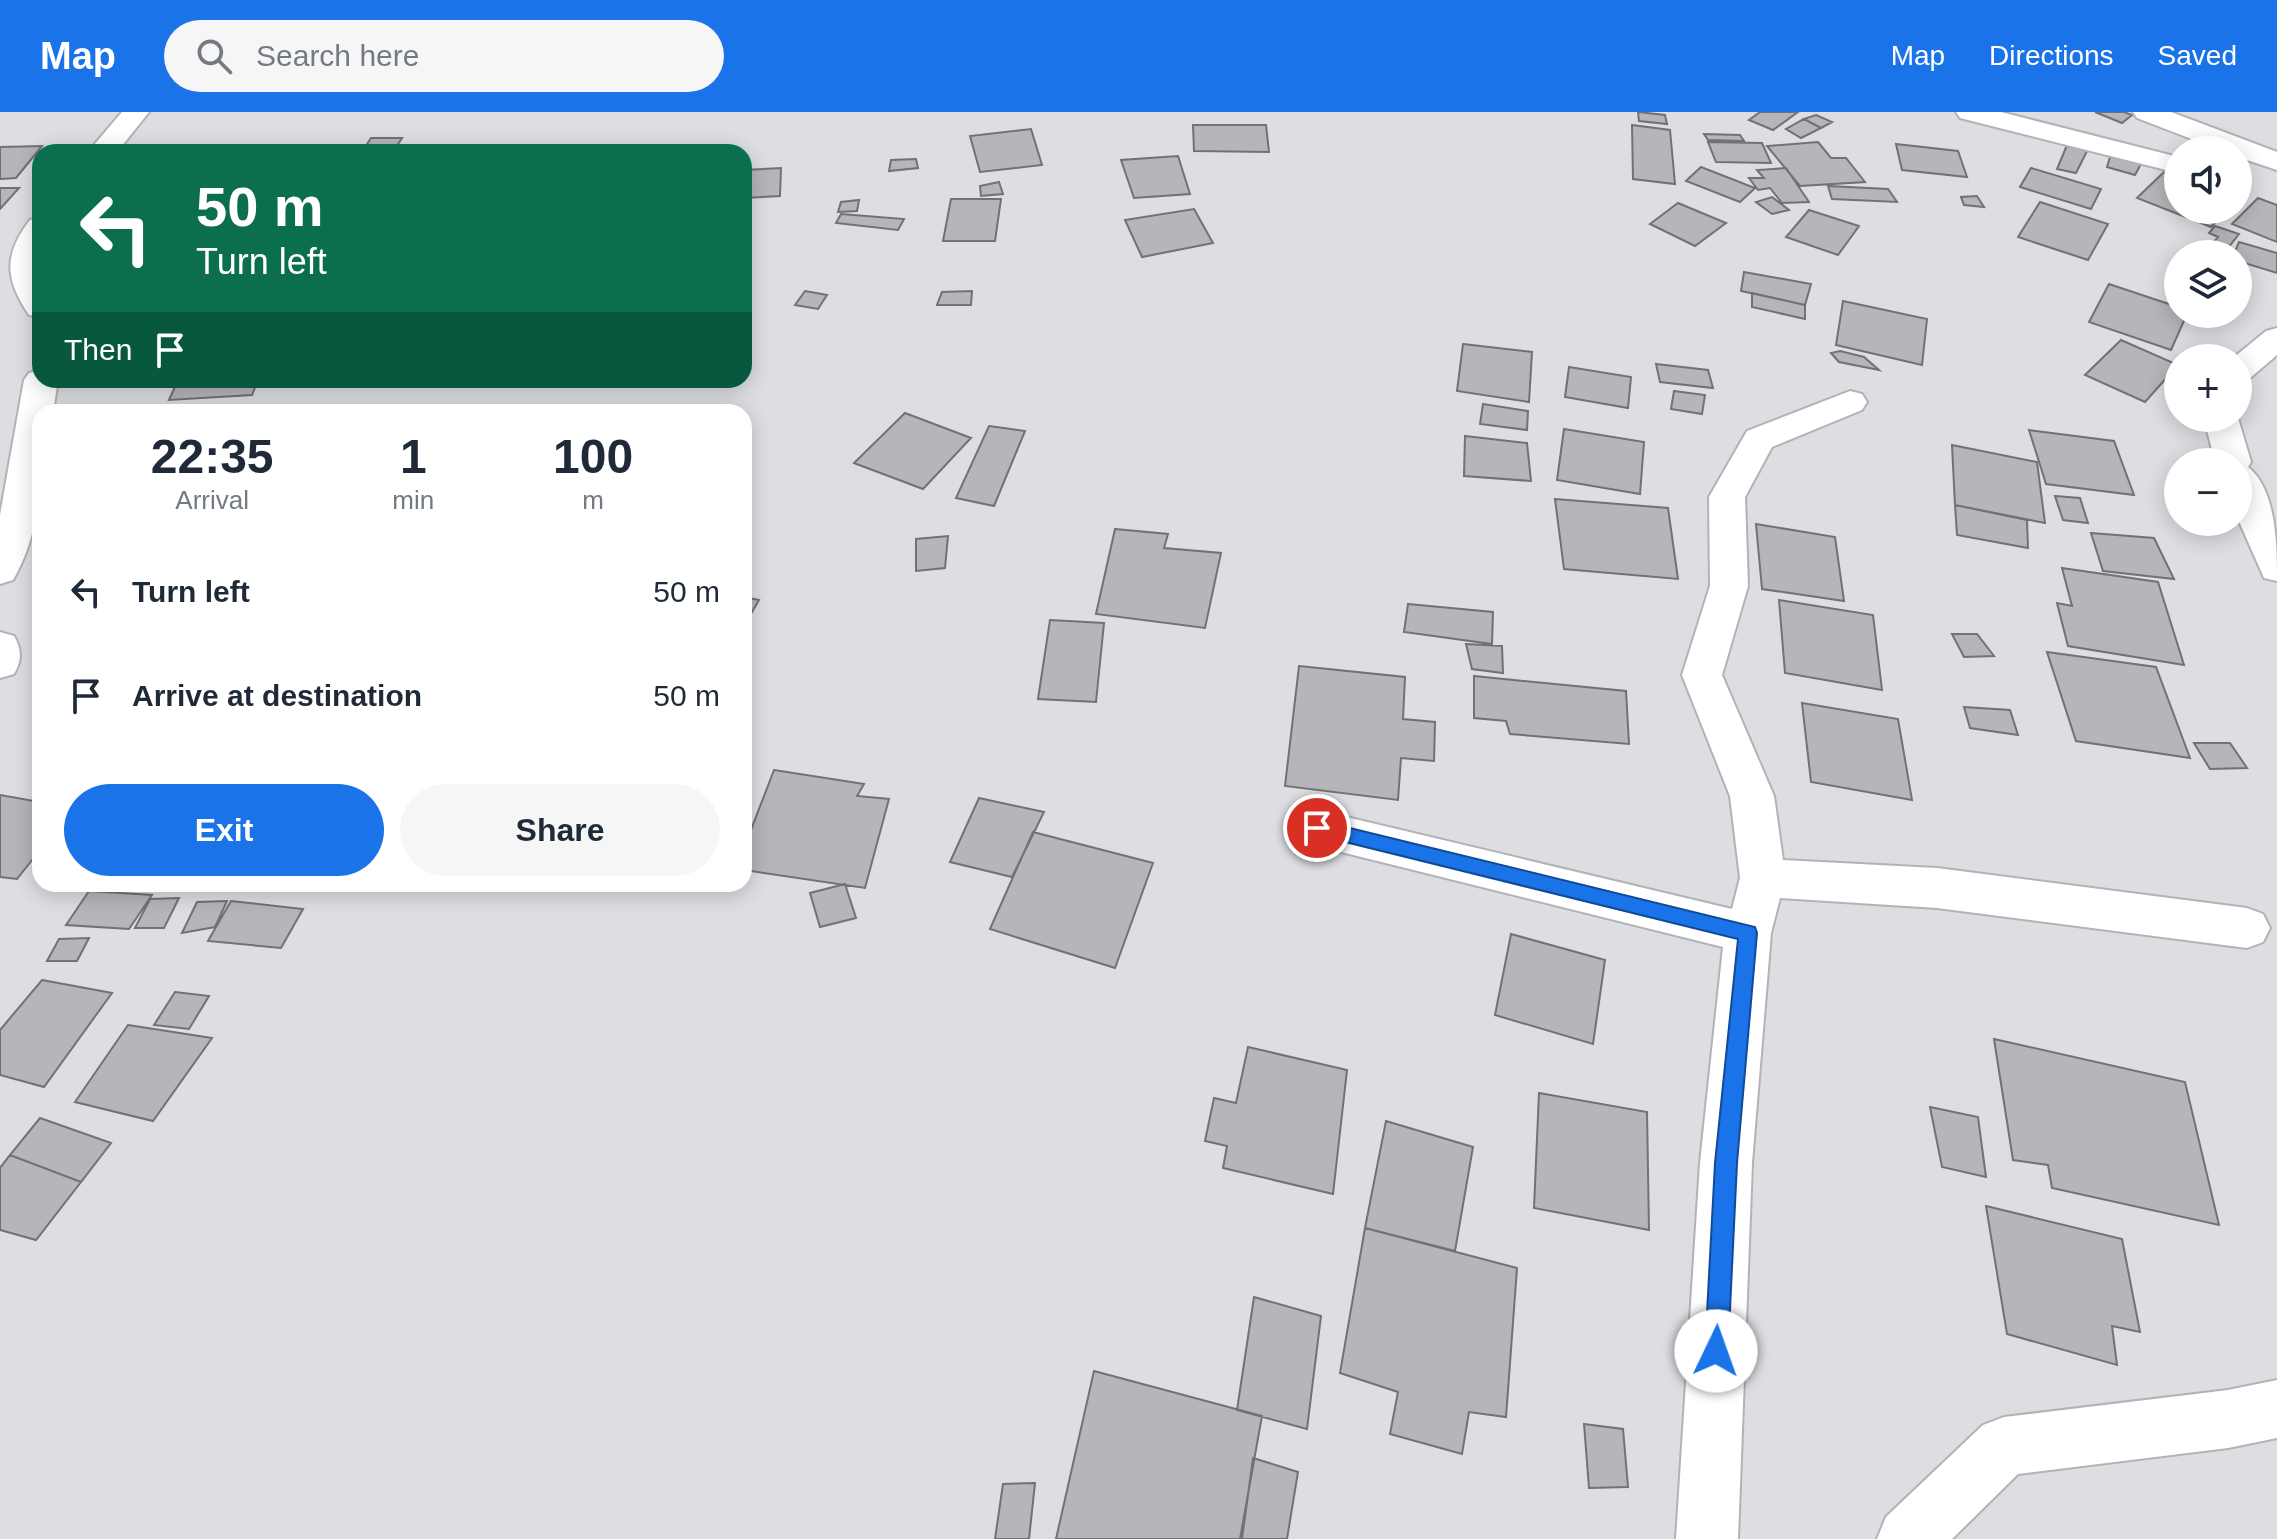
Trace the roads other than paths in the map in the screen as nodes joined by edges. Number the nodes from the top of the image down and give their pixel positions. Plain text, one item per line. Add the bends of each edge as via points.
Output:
1 (136, 112) edge
2 (1969, 112) edge
3 (2146, 112) edge
4 (109, 144) edge
5 (2164, 161) edge
6 (2277, 162) edge
7 (32, 235) edge
8 (32, 292) edge
9 (2277, 338) edge
10 (2252, 359) edge
11 (1850, 402) dead end
12 (32, 434) edge
13 (2252, 509) edge
14 (2277, 568) edge
15 (0, 570) edge
16 (0, 647) edge
17 (0, 663) edge
18 (1317, 828) dead end
19 (1763, 878) junction
20 (2247, 928) dead end
21 (1748, 933) junction
22 (2277, 1409) edge
23 (1707, 1539) edge
24 (1908, 1539) edge

1 - 4 street
2 - 5 street
3 - 6 street
7 - 8 street via 22,271
9 - 10 street
11 - 19 street via 1759,439 1727,497 1729,586 1702,675 1752,796
12 - 15 street via 14,541
13 - 14 street
16 - 17 street
18 - 21 street
19 - 20 street via 1937,888
19 - 21 street
21 - 23 street via 1726,1163
22 - 24 street via 2004,1446

